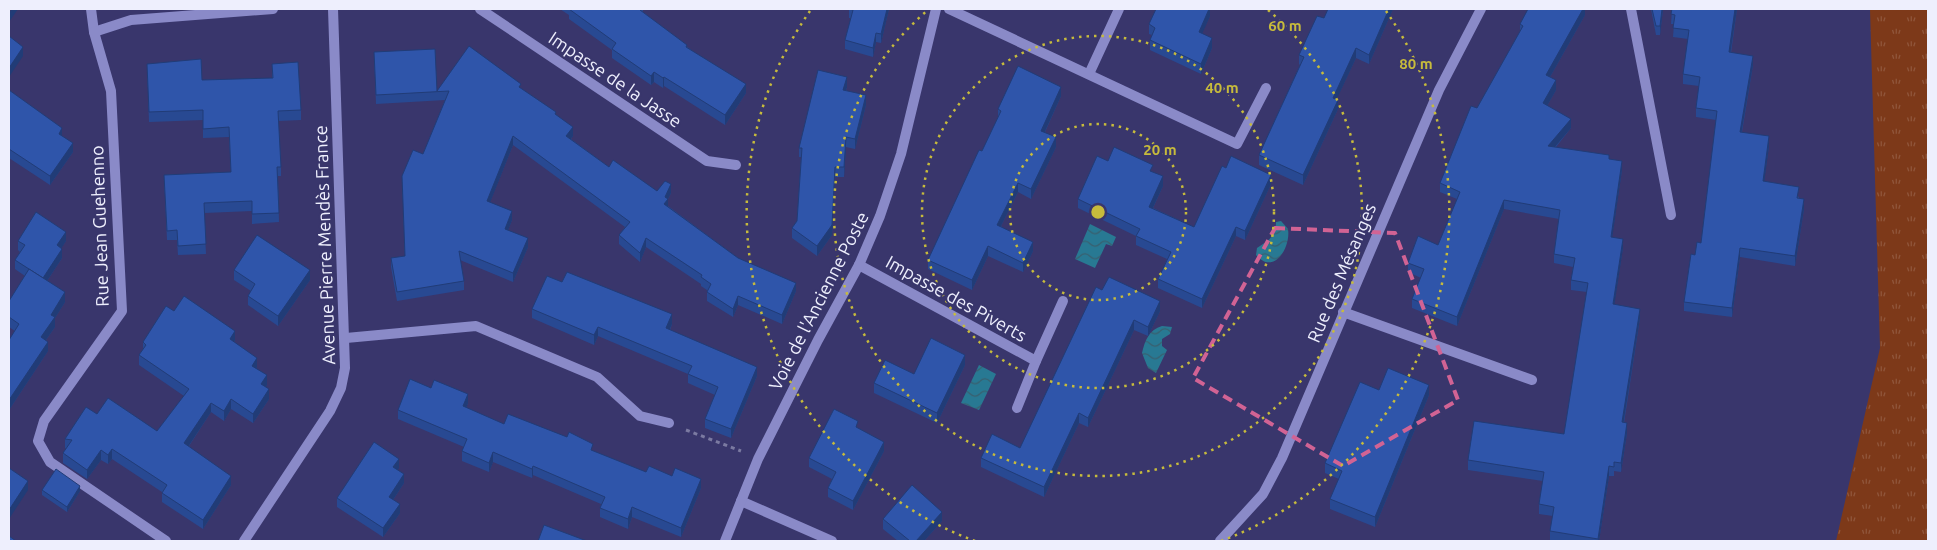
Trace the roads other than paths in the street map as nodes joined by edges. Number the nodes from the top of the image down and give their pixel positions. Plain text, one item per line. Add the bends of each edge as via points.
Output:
1 (91, 9) edge
2 (273, 9) edge
3 (333, 9) edge
4 (480, 9) edge
5 (936, 9) edge
6 (949, 9) edge
7 (1119, 9) edge
8 (1481, 9) edge
9 (1630, 9) edge
10 (94, 32) junction
11 (1089, 74) junction
12 (1266, 88) dead end
13 (736, 165) dead end
14 (1671, 215) dead end
15 (860, 264) junction
16 (1063, 301) dead end
17 (1343, 312) junction
18 (346, 338) junction
19 (1036, 361) junction
20 (1532, 380) dead end
21 (1017, 408) dead end
22 (669, 423) road end
23 (741, 501) junction
24 (166, 541) edge
25 (244, 541) edge
26 (725, 541) edge
27 (832, 541) edge
28 (1220, 541) edge

1 - 10 street, Rue Jean Guehenno
2 - 10 street via 131,20
3 - 18 street, Avenue Pierre Mendès France
4 - 13 street, Impasse de la Jasse via 707,161
5 - 15 street, Voie de l'Ancienne Poste via 901,154
6 - 11 street
7 - 11 street
8 - 17 street, Rue des Mésanges via 1439,90
9 - 14 street
10 - 24 street, Rue Jean Guehenno via 111,91 122,311 44,421 38,441 50,462
11 - 12 street via 1237,144
15 - 19 street, Impasse des Piverts
15 - 23 street, Voie de l'Ancienne Poste via 758,459
16 - 19 street, Impasse des Piverts
17 - 20 street
17 - 28 street, Rue des Mésanges via 1282,458 1263,494
18 - 22 street via 476,326 597,377 640,416
18 - 25 street, Avenue Pierre Mendès France via 342,388
19 - 21 street, Impasse des Piverts
23 - 26 street, Voie de l'Ancienne Poste
23 - 27 street

